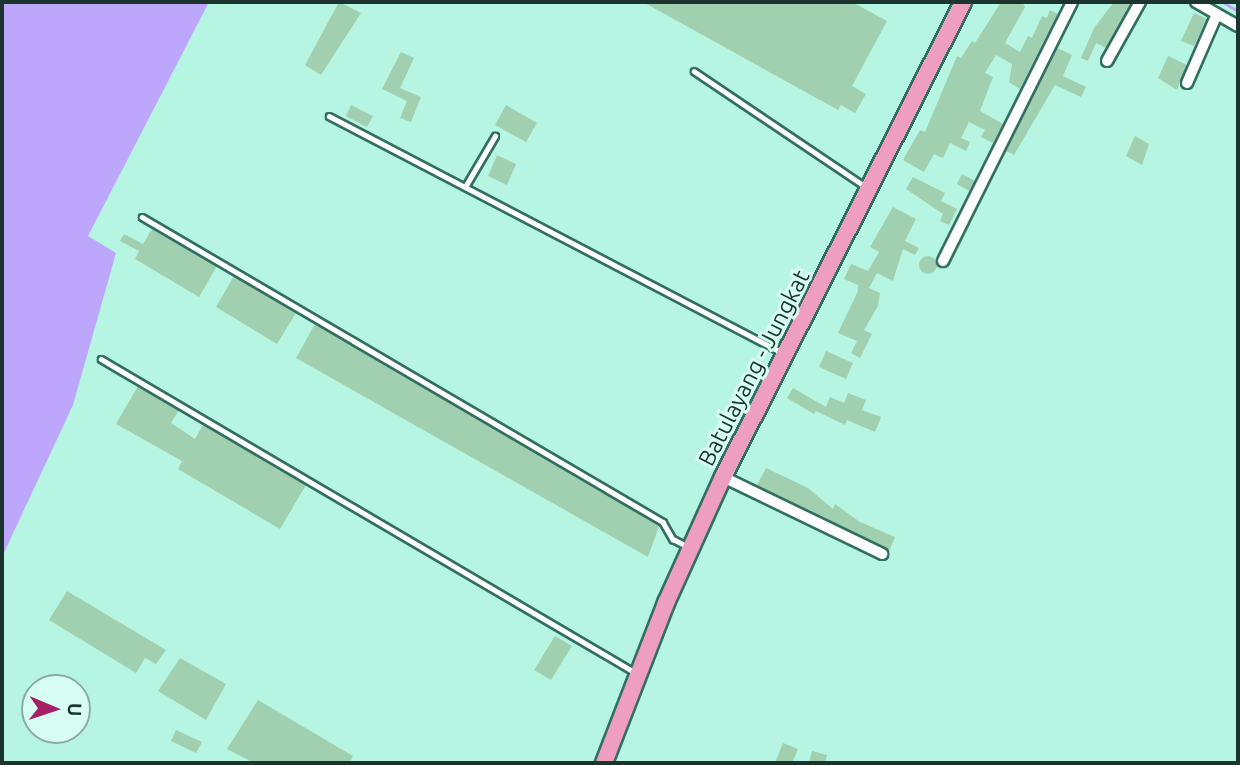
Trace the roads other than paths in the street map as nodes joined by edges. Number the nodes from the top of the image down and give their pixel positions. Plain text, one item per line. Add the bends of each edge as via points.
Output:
1 (963, 2) edge
2 (1072, 2) edge
3 (1140, 2) edge
4 (1196, 2) edge
5 (1217, 14) junction
6 (1238, 26) edge
7 (1108, 61) dead end
8 (694, 71) dead end
9 (1187, 83) dead end
10 (329, 116) dead end
11 (495, 136) dead end
12 (464, 187) junction
13 (870, 190) junction
14 (142, 217) dead end
15 (943, 261) dead end
16 (786, 355) junction
17 (101, 359) dead end
18 (723, 477) junction
19 (691, 547) junction
20 (882, 554) dead end
21 (637, 674) junction
22 (604, 763) edge

1 - 13 highway, Batulayang - Jungkat
2 - 15 street
3 - 7 street
4 - 5 street
5 - 6 street
5 - 9 street
8 - 13 lane
10 - 12 lane
11 - 12 lane
12 - 16 lane
13 - 16 highway, Batulayang - Jungkat
14 - 19 lane via 663,522 673,539
16 - 18 highway, Batulayang - Jungkat
17 - 21 lane
18 - 19 highway, Batulayang - Jungkat
18 - 20 street
19 - 21 highway, Batulayang - Jungkat
21 - 22 highway, Batulayang - Jungkat

